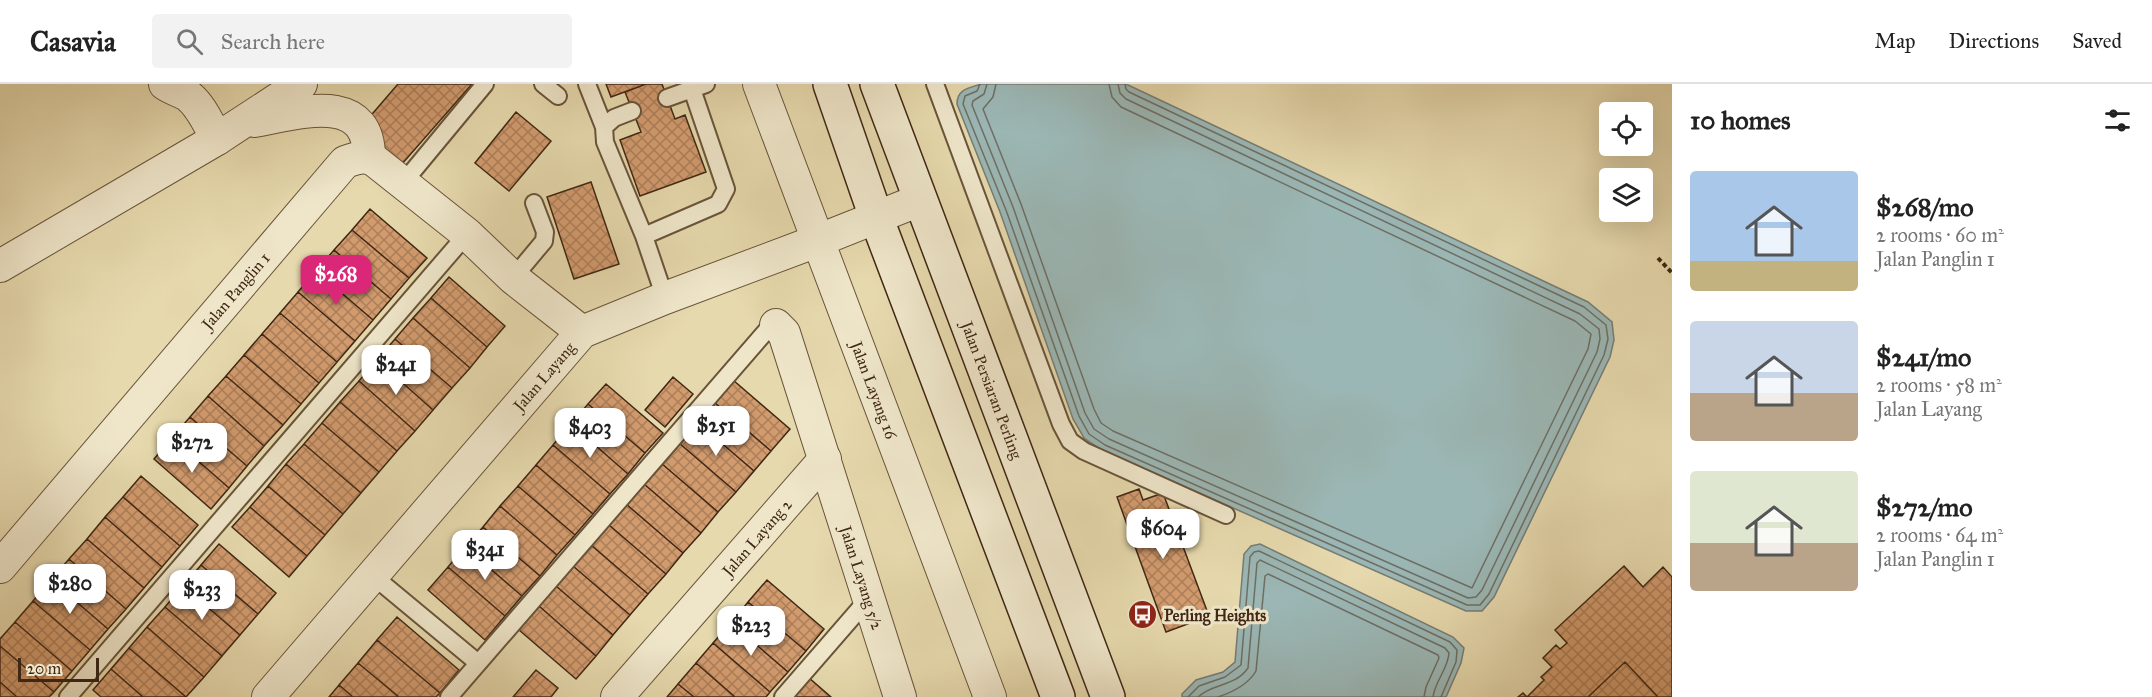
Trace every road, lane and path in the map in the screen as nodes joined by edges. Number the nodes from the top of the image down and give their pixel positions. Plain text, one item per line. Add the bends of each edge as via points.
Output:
1 (165, 84) edge
2 (301, 84) edge
3 (485, 84) edge
4 (543, 84) edge
5 (587, 84) edge
6 (759, 84) edge
7 (830, 84) edge
8 (877, 84) edge
9 (935, 84) edge
10 (699, 87) edge
11 (558, 96) dead end
12 (667, 98) dead end
13 (632, 111) dead end
14 (243, 123) junction
15 (604, 127) junction
16 (218, 140) junction
17 (369, 157) junction
18 (403, 183) junction
19 (920, 200) junction
20 (534, 203) dead end
21 (876, 217) junction
22 (467, 234) junction
23 (644, 236) junction
24 (817, 241) junction
25 (1659, 258) dead end
26 (0, 266) edge
27 (1672, 273) edge
28 (513, 278) junction
29 (665, 298) junction
30 (777, 325) joint
31 (582, 332) junction
32 (825, 459) junction
33 (1226, 516) dead end
34 (2, 561) edge
35 (372, 575) junction
36 (869, 598) junction
37 (478, 663) junction
38 (68, 697) edge
39 (268, 697) edge
40 (449, 697) edge
41 (617, 697) edge
42 (783, 697) edge
43 (900, 697) edge
44 (990, 697) edge
45 (1058, 697) edge
46 (1108, 697) edge

1 - 16 street via 194,101
2 - 14 street
3 - 18 lane
4 - 11 lane
5 - 15 lane
6 - 24 street, Jalan Layang 16
7 - 21 main road
8 - 19 main road, Jalan Persiaran Perling
9 - 33 lane via 1070,441
10 - 12 lane
10 - 23 lane via 726,189 717,204
13 - 15 lane via 614,117
14 - 16 street
14 - 17 street via 336,110 346,113 364,131
15 - 23 lane via 605,142
16 - 26 street
17 - 18 street
17 - 34 street, Jalan Panglin 1 via 345,162
18 - 22 street
19 - 21 street, Jalan Layang
19 - 46 main road, Jalan Persiaran Perling
20 - 28 lane via 544,241
21 - 24 street, Jalan Layang
21 - 45 main road
22 - 28 street
22 - 38 lane
23 - 29 lane
24 - 29 street, Jalan Layang
24 - 44 street, Jalan Layang 16
25 - 27 path
28 - 31 street
29 - 31 street, Jalan Layang
30 - 32 street, Jalan Layang 5/2 via 784,333
30 - 37 lane via 767,330
31 - 35 street, Jalan Layang
32 - 36 street, Jalan Layang 5/2
32 - 41 street, Jalan Layang 2
35 - 37 lane
35 - 39 street, Jalan Layang
36 - 42 lane
36 - 43 street, Jalan Layang 5/2
37 - 40 lane

